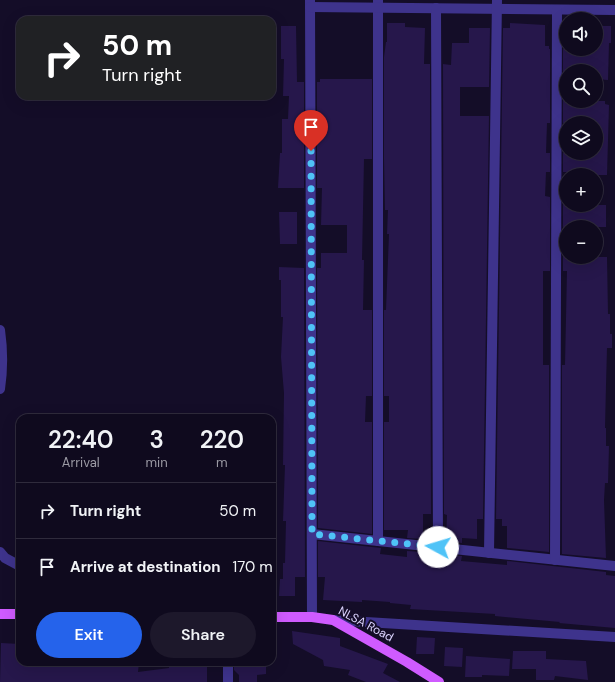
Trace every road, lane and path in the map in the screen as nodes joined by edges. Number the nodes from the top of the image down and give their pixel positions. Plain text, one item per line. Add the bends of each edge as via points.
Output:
1 (310, 4) edge
2 (378, 4) edge
3 (497, 5) edge
4 (436, 8) junction
5 (557, 10) junction
6 (615, 10) edge
7 (0, 330) edge
8 (0, 389) edge
9 (312, 534) junction
10 (378, 541) junction
11 (438, 547) junction
12 (0, 552) edge
13 (489, 553) junction
14 (555, 560) junction
15 (16, 564) edge
16 (615, 566) edge
17 (0, 614) edge
18 (16, 614) edge
19 (276, 617) edge
20 (312, 617) junction
21 (333, 620) junction
22 (615, 637) edge
23 (228, 666) edge
24 (228, 682) edge
25 (439, 682) edge

1 - 2 street
1 - 9 street
2 - 4 street
2 - 10 street
3 - 4 street
3 - 5 street
3 - 13 street
4 - 11 street
5 - 6 street
5 - 14 street
7 - 8 street via 3,369
9 - 10 street
9 - 20 street
10 - 11 street
11 - 13 street
12 - 15 street
13 - 14 street
14 - 16 street
17 - 18 main road
19 - 20 main road, NLSA Road
20 - 21 main road, NLSA Road
21 - 22 street
21 - 25 main road, NLSA Road
23 - 24 street

